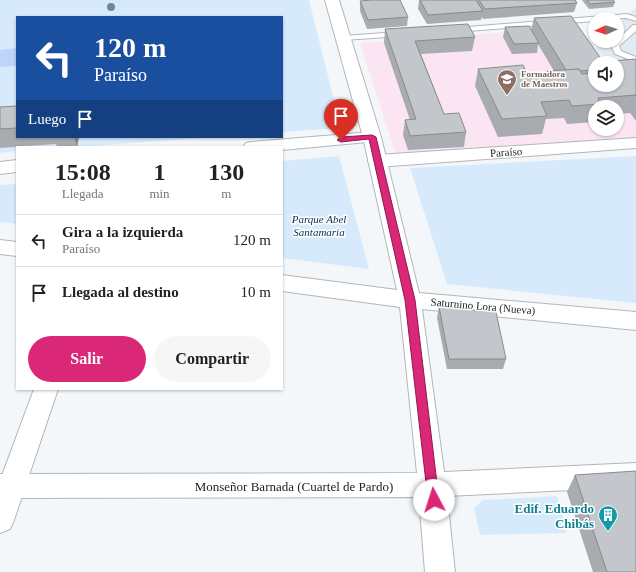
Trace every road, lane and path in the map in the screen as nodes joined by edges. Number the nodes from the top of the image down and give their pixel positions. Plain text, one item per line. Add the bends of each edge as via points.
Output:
1 (332, 0) edge
2 (636, 18) edge
3 (636, 27) edge
4 (446, 30) edge
5 (407, 34) edge
6 (344, 38) junction
7 (636, 60) edge
8 (372, 137) junction
9 (636, 142) edge
10 (264, 146) edge
11 (377, 161) junction
12 (16, 166) edge
13 (0, 168) edge
14 (0, 247) edge
15 (16, 249) edge
16 (283, 283) edge
17 (410, 300) junction
18 (636, 321) edge
19 (46, 390) edge
20 (636, 475) edge
21 (432, 485) junction
22 (5, 486) edge
23 (0, 520) edge
24 (440, 572) edge

1 - 6 street
2 - 4 lane via 627,16
3 - 7 lane via 615,46 618,52
5 - 6 lane
6 - 8 street
8 - 10 street
8 - 11 street
9 - 11 street, Paraíso
11 - 17 street
12 - 13 street
14 - 15 street
16 - 17 street, Saturnino Lora (Nueva)
17 - 18 street, Saturnino Lora (Nueva)
17 - 21 street
19 - 22 street
20 - 21 street, Monseñor Barnada (Cuartel de Pardo)
21 - 22 street, Monseñor Barnada (Cuartel de Pardo)
21 - 24 street
22 - 23 street

